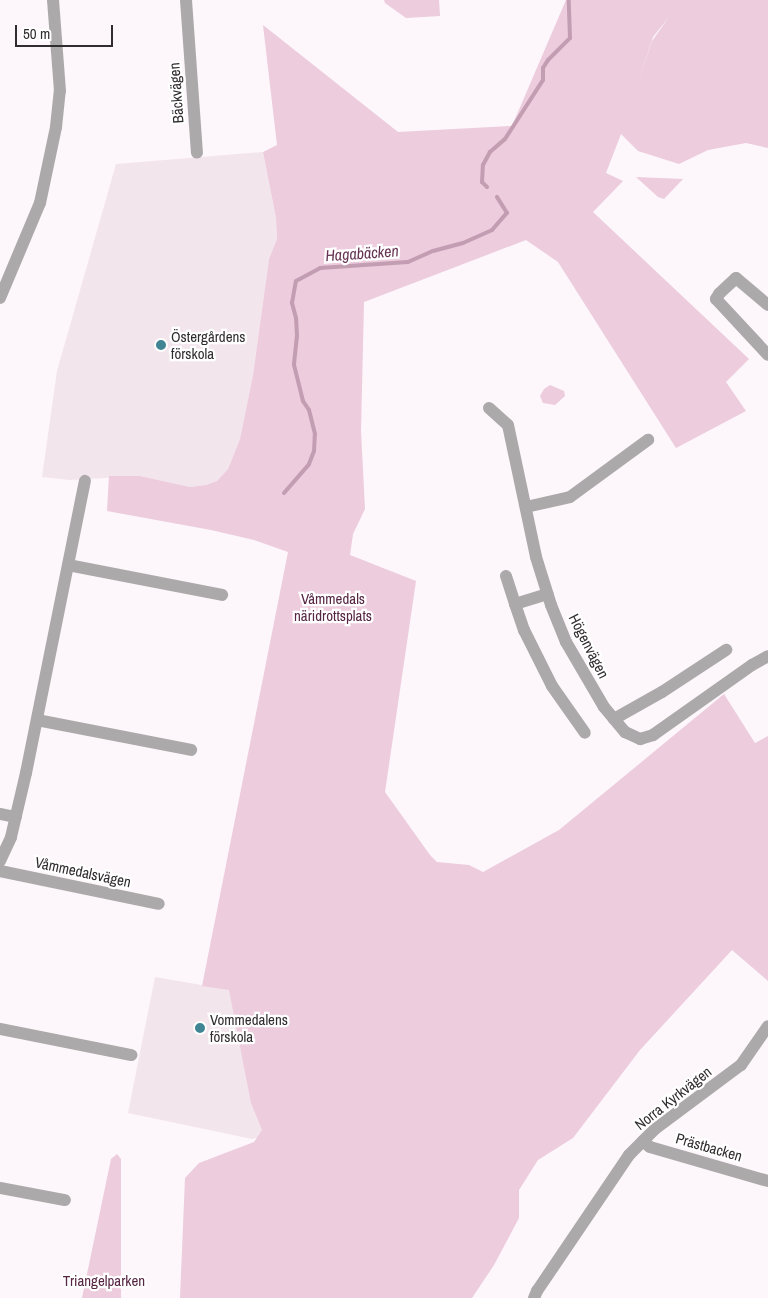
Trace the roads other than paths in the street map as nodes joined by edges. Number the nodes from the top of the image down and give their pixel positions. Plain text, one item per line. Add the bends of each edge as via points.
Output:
1 (53, 0) edge
2 (186, 0) edge
3 (197, 153) dead end
4 (0, 298) edge
5 (768, 305) edge
6 (767, 351) edge
7 (489, 408) dead end
8 (648, 440) dead end
9 (85, 481) dead end
10 (526, 507) junction
11 (68, 565) junction
12 (506, 576) dead end
13 (547, 594) junction
14 (222, 595) dead end
15 (515, 604) junction
16 (726, 650) dead end
17 (768, 656) edge
18 (614, 719) junction
19 (37, 720) junction
20 (585, 733) dead end
21 (191, 750) dead end
22 (0, 814) edge
23 (16, 817) junction
24 (0, 860) edge
25 (0, 871) edge
26 (159, 904) dead end
27 (768, 1026) edge
28 (0, 1030) edge
29 (131, 1055) dead end
30 (643, 1141) junction
31 (768, 1181) edge
32 (0, 1188) edge
33 (65, 1200) dead end
34 (534, 1298) edge

1 - 4 street via 60,91 56,127 40,203
2 - 3 street, Bäckvägen
5 - 6 street via 736,278 716,299
7 - 10 street, Högenvägen via 508,425
8 - 10 street via 570,497
9 - 11 street
10 - 13 street, Högenvägen
11 - 14 street
11 - 19 street
12 - 15 street
13 - 15 street
13 - 18 street, Högenvägen via 566,642
15 - 20 street via 552,686
16 - 18 street
17 - 18 street, Högenvägen via 653,735 640,739 624,732
19 - 21 street
19 - 23 street
22 - 23 street
23 - 24 street
25 - 26 street, Våmmedalsvägen
27 - 30 street, Norra Kyrkvägen via 741,1065
28 - 29 street
30 - 31 street, Prästbacken via 650,1146
30 - 34 street, Norra Kyrkvägen via 614,1174
32 - 33 street

